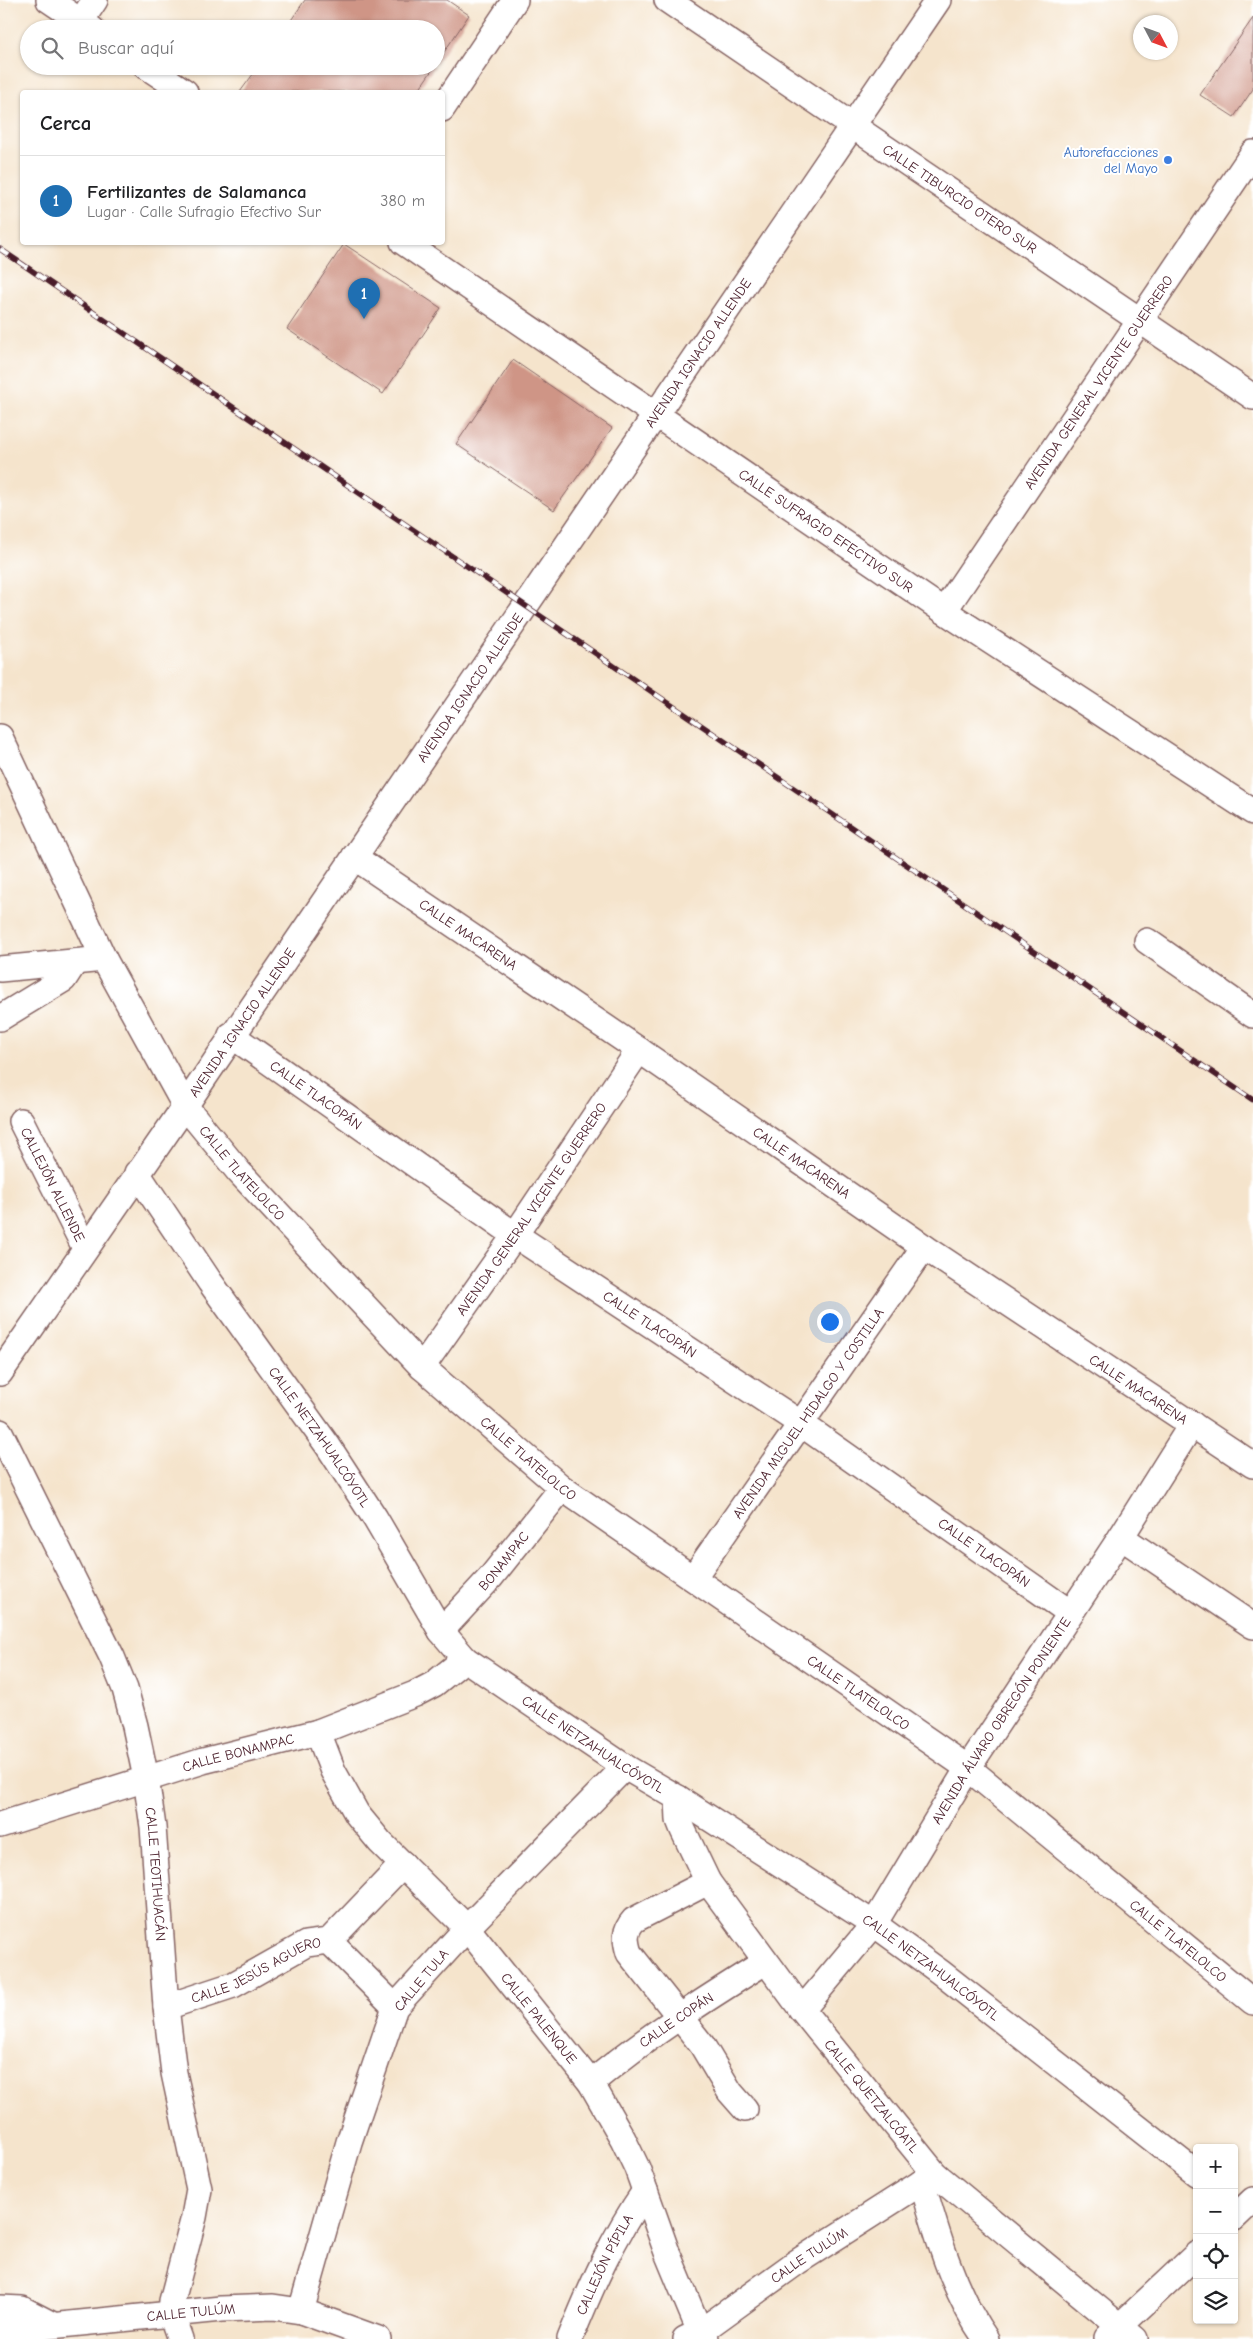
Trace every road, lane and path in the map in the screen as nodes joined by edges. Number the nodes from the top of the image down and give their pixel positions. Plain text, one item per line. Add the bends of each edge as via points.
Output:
1 (49, 0) edge
2 (96, 0) edge
3 (515, 0) edge
4 (667, 0) edge
5 (938, 0) edge
6 (79, 20) edge
7 (88, 20) edge
8 (160, 75) edge
9 (182, 90) edge
10 (445, 104) edge
11 (852, 126) junction
12 (1253, 153) edge
13 (407, 245) edge
14 (1141, 319) junction
15 (1253, 397) edge
16 (656, 416) junction
17 (944, 611) junction
18 (0, 739) edge
19 (1251, 807) edge
20 (354, 856) junction
21 (1147, 942) dead end
22 (104, 959) junction
23 (75, 962) junction
24 (0, 969) edge
25 (1249, 1003) edge
26 (0, 1018) edge
27 (231, 1035) junction
28 (639, 1050) junction
29 (185, 1106) junction
30 (20, 1121) dead end
31 (137, 1173) junction
32 (515, 1235) junction
33 (924, 1247) junction
34 (86, 1248) junction
35 (422, 1367) junction
36 (0, 1373) edge
37 (800, 1424) junction
38 (1192, 1424) junction
39 (0, 1432) edge
40 (1253, 1465) edge
41 (562, 1488) junction
42 (1121, 1537) junction
43 (693, 1578) junction
44 (1069, 1612) junction
45 (1253, 1626) edge
46 (441, 1631) junction
47 (465, 1659) junction
48 (318, 1732) junction
49 (624, 1767) junction
50 (968, 1768) junction
51 (146, 1778) junction
52 (678, 1798) junction
53 (0, 1825) edge
54 (403, 1864) junction
55 (708, 1882) junction
56 (874, 1924) junction
57 (466, 1928) junction
58 (329, 1941) junction
59 (765, 1962) junction
60 (1253, 2002) edge
61 (166, 2007) junction
62 (395, 2007) junction
63 (802, 2010) junction
64 (679, 2016) junction
65 (591, 2083) junction
66 (745, 2110) dead end
67 (1193, 2171) edge
68 (929, 2178) junction
69 (645, 2191) junction
70 (1193, 2258) edge
71 (0, 2308) edge
72 (301, 2311) junction
73 (171, 2314) junction
74 (53, 2325) junction
75 (0, 2331) edge
76 (1120, 2335) edge
77 (697, 2337) edge
78 (180, 2339) edge
79 (378, 2339) edge
80 (570, 2339) edge
81 (986, 2339) edge

1 - 6 street
2 - 7 street
3 - 10 street
4 - 11 street, CALLE TIBURCIO OTERO SUR
5 - 11 street, AVENIDA IGNACIO ALLENDE
8 - 9 street
11 - 14 street, CALLE TIBURCIO OTERO SUR
11 - 16 street, AVENIDA IGNACIO ALLENDE
12 - 14 street, AVENIDA GENERAL VICENTE GUERRERO
13 - 16 street, CALLE SUFRAGIO EFECTIVO SUR
14 - 15 street, CALLE TIBURCIO OTERO SUR
14 - 17 street, AVENIDA GENERAL VICENTE GUERRERO
16 - 17 street, CALLE SUFRAGIO EFECTIVO SUR
16 - 20 street, AVENIDA IGNACIO ALLENDE
17 - 19 street, CALLE SUFRAGIO EFECTIVO SUR
18 - 22 street, CALLE TLATELOLCO
20 - 27 street, AVENIDA IGNACIO ALLENDE
20 - 28 street, CALLE MACARENA
21 - 25 street
22 - 23 street
22 - 29 street, CALLE TLATELOLCO
23 - 24 street
23 - 26 street via 64,979
27 - 29 street, AVENIDA IGNACIO ALLENDE
27 - 32 street, CALLE TLACOPÁN
28 - 32 street, AVENIDA GENERAL VICENTE GUERRERO
28 - 33 street, CALLE MACARENA
29 - 31 street, AVENIDA IGNACIO ALLENDE
29 - 35 street, CALLE TLATELOLCO via 239,1172
30 - 34 street, CALLEJÓN ALLENDE
31 - 34 street, AVENIDA IGNACIO ALLENDE
31 - 46 street, CALLE NETZAHUALCÓYOTL via 210,1282 328,1446
32 - 35 street, AVENIDA GENERAL VICENTE GUERRERO
32 - 37 street, CALLE TLACOPÁN
33 - 37 street, AVENIDA MIGUEL HIDALGO Y COSTILLA
33 - 38 street, CALLE MACARENA
34 - 36 street, AVENIDA IGNACIO ALLENDE
35 - 41 street, CALLE TLATELOLCO
37 - 43 street, AVENIDA MIGUEL HIDALGO Y COSTILLA
37 - 44 street, CALLE TLACOPÁN
38 - 40 street, CALLE MACARENA
38 - 42 street, AVENIDA ÁLVARO OBREGÓN PONIENTE
39 - 51 street, CALLE TEOTIHUACÁN via 112,1657 127,1698
41 - 43 street, CALLE TLATELOLCO
41 - 46 street, BONAMPAC via 491,1577
42 - 44 street, AVENIDA ÁLVARO OBREGÓN PONIENTE
42 - 45 street
43 - 50 street, CALLE TLATELOLCO
44 - 50 street, AVENIDA ÁLVARO OBREGÓN PONIENTE
46 - 47 street, CALLE NETZAHUALCÓYOTL
47 - 48 street, CALLE BONAMPAC via 434,1684 415,1694
47 - 49 street, CALLE NETZAHUALCÓYOTL
48 - 51 street, CALLE BONAMPAC
48 - 54 street, CALLE PALENQUE via 332,1771 357,1814
49 - 52 street, CALLE NETZAHUALCÓYOTL
49 - 57 street, CALLE TULA
50 - 56 street, AVENIDA ÁLVARO OBREGÓN PONIENTE
50 - 60 street, CALLE TLATELOLCO
51 - 53 street, CALLE BONAMPAC
51 - 61 street, CALLE TEOTIHUACÁN via 153,1827
52 - 55 street, CALLE QUETZALCÓATL via 679,1820
52 - 56 street, CALLE NETZAHUALCÓYOTL
54 - 57 street, CALLE PALENQUE
54 - 58 street, CALLE JESÚS AGUERO
55 - 59 street, CALLE QUETZALCÓATL
55 - 64 street via 634,1920 626,1934 629,1953
56 - 63 street, AVENIDA ÁLVARO OBREGÓN PONIENTE
56 - 67 street, CALLE NETZAHUALCÓYOTL
57 - 62 street, CALLE TULA
57 - 65 street, CALLE PALENQUE
58 - 61 street, CALLE JESÚS AGUERO via 306,1944 233,1985
58 - 62 street
59 - 63 street, CALLE QUETZALCÓATL
59 - 64 street, CALLE COPÁN
61 - 73 street, CALLE TEOTIHUACÁN via 174,2073 199,2189
62 - 72 street, CALLE TULA via 349,2142
63 - 68 street, CALLE QUETZALCÓATL
64 - 65 street, CALLE COPÁN
64 - 66 street
65 - 69 street, CALLE PALENQUE via 623,2139
68 - 76 street, CALLE QUETZALCÓATL
68 - 77 street, CALLE TULÚM via 797,2262
68 - 81 street via 936,2229 962,2297
69 - 77 street, CALLE PALENQUE
69 - 80 street, CALLEJÓN PÍPILA via 602,2262
70 - 76 street
71 - 74 street via 22,2310
72 - 73 street, CALLE TULÚM via 273,2307
72 - 79 street, CALLE TULÚM
73 - 74 street, CALLE TULÚM
73 - 78 street, CALLE TEOTIHUACÁN
74 - 75 street, CALLE TULÚM

